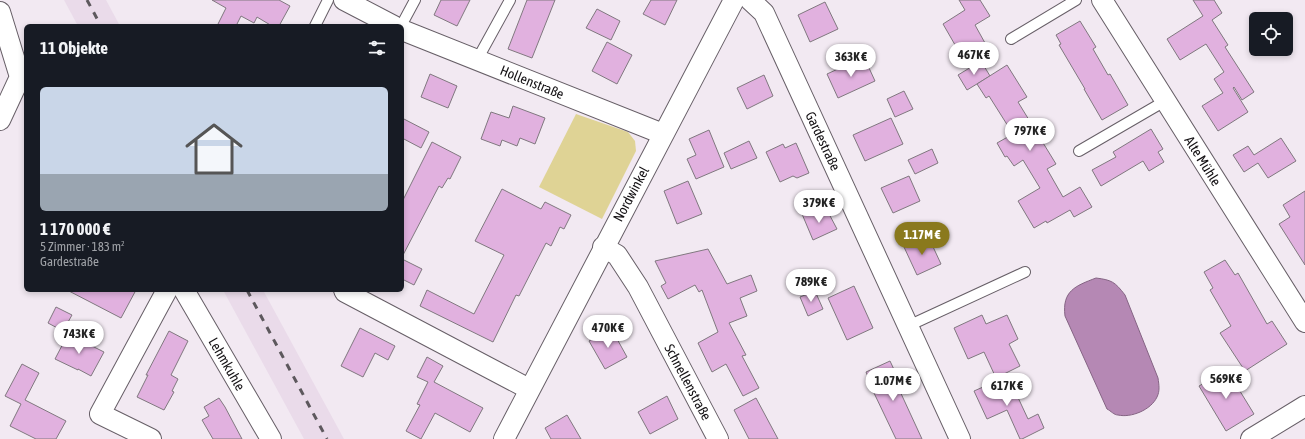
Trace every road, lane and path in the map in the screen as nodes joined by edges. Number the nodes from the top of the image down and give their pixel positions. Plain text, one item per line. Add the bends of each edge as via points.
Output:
1 (328, 0) edge
2 (344, 0) edge
3 (415, 0) edge
4 (510, 0) edge
5 (734, 0) edge
6 (750, 0) edge
7 (1076, 0) edge
8 (1102, 0) edge
9 (0, 12) edge
10 (316, 24) edge
11 (390, 24) edge
12 (402, 24) edge
13 (404, 31) edge
14 (1011, 39) dead end
15 (477, 60) junction
16 (23, 78) edge
17 (1165, 101) junction
18 (0, 120) edge
19 (663, 134) junction
20 (1079, 151) dead end
21 (603, 247) junction
22 (1025, 272) dead end
23 (166, 292) edge
24 (185, 292) edge
25 (345, 292) edge
26 (1305, 322) edge
27 (908, 326) junction
28 (529, 389) junction
29 (1305, 406) edge
30 (150, 439) edge
31 (271, 439) edge
32 (504, 439) edge
33 (718, 439) edge
34 (960, 439) edge
35 (1251, 439) edge

1 - 10 lane
2 - 11 street
3 - 12 lane
4 - 15 lane
5 - 19 street, Nordwinkel
6 - 27 street, Gardestraße via 764,13
7 - 14 lane
8 - 17 street, Alte Mühle
9 - 16 street
13 - 15 street, Hollenstraße
15 - 19 street, Hollenstraße
16 - 18 street
17 - 20 lane
17 - 26 street, Alte Mühle
19 - 21 street, Nordwinkel
21 - 28 street, Nordwinkel
21 - 33 street, Schnellenstraße via 617,254 638,287
22 - 27 lane
23 - 30 street via 100,414
24 - 31 street, Lehmkuhle
25 - 28 street
27 - 34 street, Gardestraße
28 - 32 street, Nordwinkel
29 - 35 street

